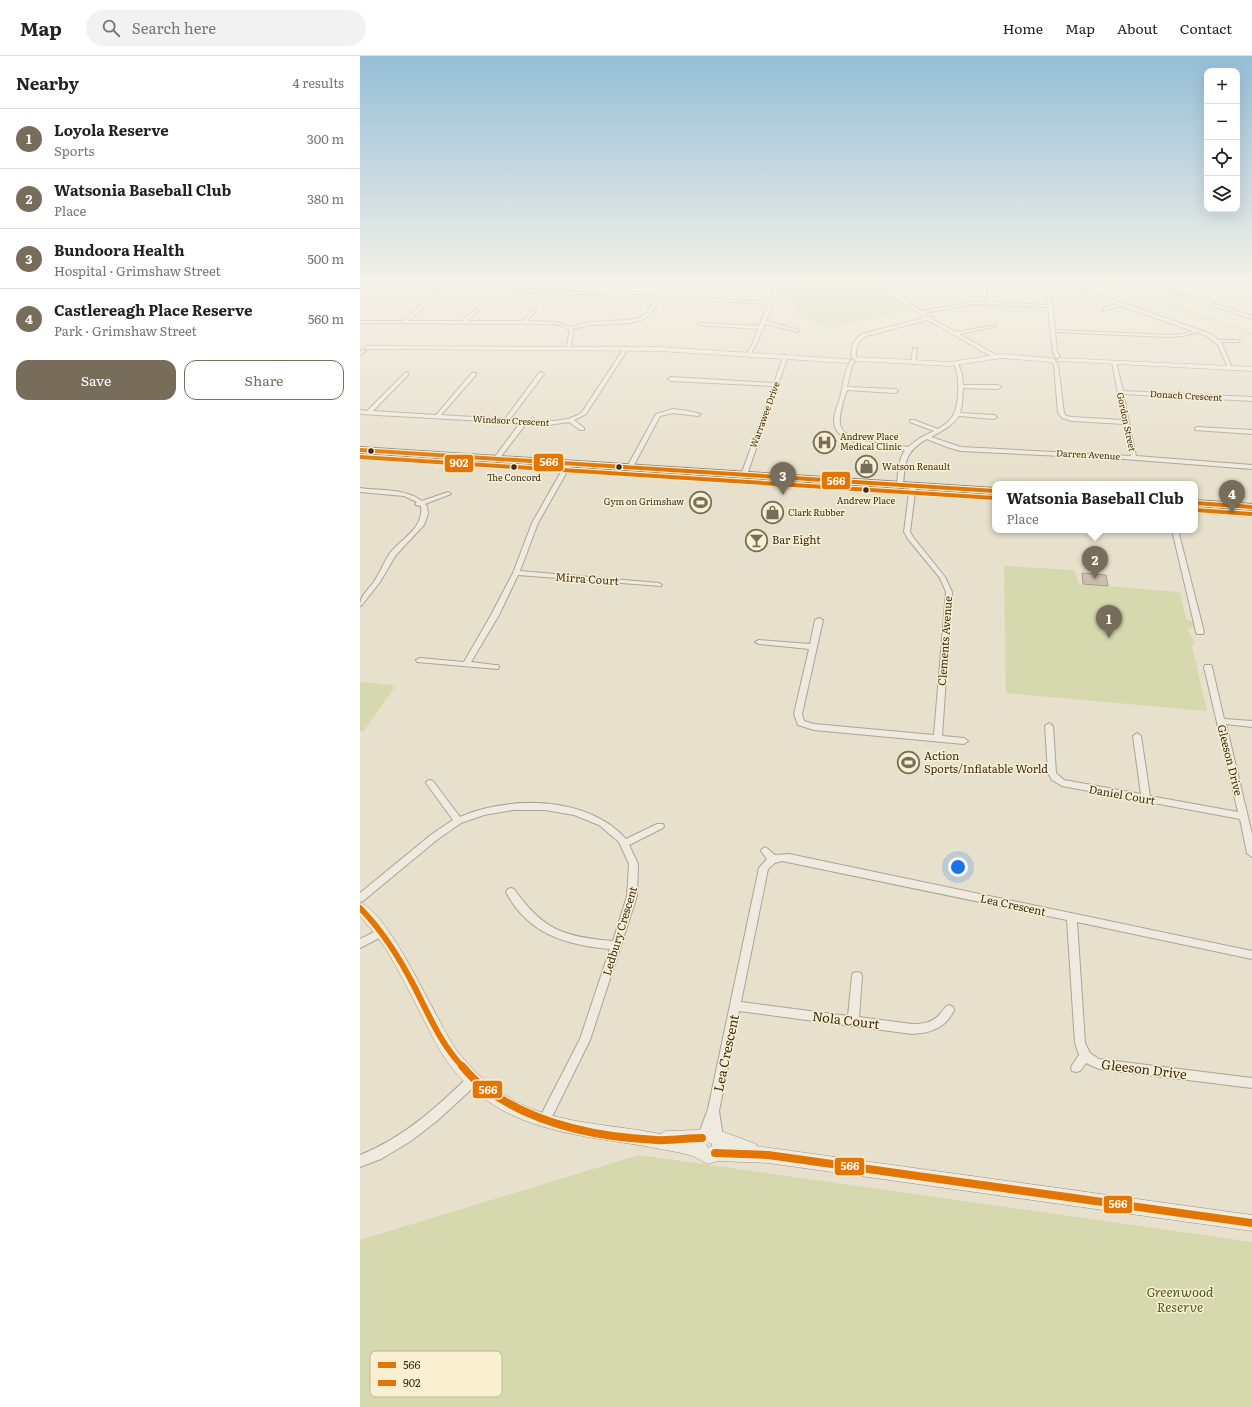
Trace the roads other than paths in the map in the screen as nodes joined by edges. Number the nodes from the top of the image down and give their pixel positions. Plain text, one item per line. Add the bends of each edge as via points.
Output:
1 (568, 345) edge
2 (754, 345) edge
3 (855, 345) edge
4 (974, 345) edge
5 (1054, 345) edge
6 (1219, 345) edge
7 (566, 349) junction
8 (626, 349) junction
9 (915, 349) dead end
10 (363, 351) edge
11 (750, 354) junction
12 (786, 356) junction
13 (993, 357) junction
14 (1055, 359) junction
15 (851, 360) junction
16 (1114, 362) junction
17 (913, 363) junction
18 (956, 364) junction
19 (1230, 368) junction
20 (1252, 369) edge
21 (406, 374) dead end
22 (474, 374) dead end
23 (542, 374) dead end
24 (671, 379) dead end
25 (776, 385) junction
26 (960, 386) junction
27 (998, 387) dead end
28 (844, 388) junction
29 (895, 391) dead end
30 (1120, 392) junction
31 (1252, 400) edge
32 (360, 412) edge
33 (369, 412) junction
34 (698, 414) dead end
35 (957, 414) junction
36 (437, 417) junction
37 (994, 417) dead end
38 (570, 420) junction
39 (506, 421) junction
40 (912, 421) dead end
41 (524, 422) junction
42 (1126, 422) junction
43 (582, 429) dead end
44 (1197, 429) dead end
45 (938, 431) junction
46 (1252, 432) edge
47 (926, 437) junction
48 (909, 449) junction
49 (360, 450) edge
50 (497, 458) junction
51 (1134, 458) junction
52 (569, 463) junction
53 (630, 467) junction
54 (1252, 467) edge
55 (744, 474) junction
56 (900, 485) junction
57 (913, 485) junction
58 (363, 490) edge
59 (992, 491) edge
60 (448, 494) dead end
61 (360, 498) edge
62 (420, 503) junction
63 (1198, 503) edge
64 (1252, 507) edge
65 (1176, 533) edge
66 (516, 573) junction
67 (659, 585) dead end
68 (360, 604) edge
69 (818, 620) dead end
70 (1200, 632) dead end
71 (759, 642) dead end
72 (813, 647) junction
73 (420, 660) dead end
74 (466, 664) junction
75 (495, 667) dead end
76 (1208, 667) dead end
77 (1220, 721) junction
78 (1252, 724) edge
79 (1049, 726) dead end
80 (1136, 736) dead end
81 (938, 738) junction
82 (964, 741) dead end
83 (430, 783) dead end
84 (1146, 799) junction
85 (1243, 816) junction
86 (458, 821) junction
87 (660, 826) dead end
88 (625, 843) junction
89 (765, 851) dead end
90 (1252, 853) edge
91 (773, 859) junction
92 (511, 892) dead end
93 (360, 898) edge
94 (360, 908) edge
95 (1072, 918) junction
96 (382, 932) junction
97 (360, 944) edge
98 (616, 945) junction
99 (1252, 955) edge
100 (858, 976) dead end
101 (735, 1006) junction
102 (949, 1010) dead end
103 (853, 1021) junction
104 (1086, 1056) junction
105 (1076, 1067) dead end
106 (474, 1080) junction
107 (1252, 1083) edge
108 (544, 1122) junction
109 (709, 1142) junction
110 (360, 1161) edge
111 (1252, 1223) edge

1 - 7 street
2 - 11 street
3 - 15 street
4 - 13 street
5 - 14 street
6 - 19 street
7 - 8 street
7 - 10 street
8 - 11 street
8 - 38 street, Windsor Crescent via 586,410
9 - 17 street
11 - 12 street
12 - 15 street
12 - 25 street, Warrawee Drive
13 - 14 street
13 - 18 street
14 - 16 street
14 - 42 street via 1061,412 1064,417
15 - 17 street
15 - 28 street
16 - 19 street
16 - 30 street, Gordon Street
17 - 18 street
18 - 26 street via 960,371
19 - 20 street
21 - 33 street
22 - 36 street
23 - 39 street
24 - 25 street
25 - 55 street, Warrawee Drive
26 - 27 street
26 - 35 street
28 - 29 street
28 - 48 street via 836,422 840,432 862,442
30 - 31 street, Donach Crescent
30 - 42 street, Gordon Street
32 - 33 street, Windsor Crescent
33 - 36 street, Windsor Crescent
34 - 53 street via 672,411 658,415
35 - 37 street
35 - 45 street via 950,423
36 - 39 street, Windsor Crescent
38 - 41 street, Windsor Crescent via 549,423
38 - 43 street
39 - 41 street, Windsor Crescent
40 - 45 street
41 - 50 street
42 - 51 street, Gordon Street
44 - 46 street
45 - 47 street
47 - 48 street
47 - 51 street, Darren Avenue via 962,449
48 - 56 street via 903,460
49 - 50 main road
50 - 52 main road
51 - 54 street, Darren Avenue
52 - 53 main road
52 - 66 street via 535,523
53 - 55 main road
55 - 56 main road
56 - 57 main road
57 - 59 main road
57 - 81 street, Clements Avenue via 907,532 943,578 949,592
58 - 61 street
58 - 62 street via 405,497
60 - 62 street
62 - 68 street via 425,510 424,518 393,554 377,582
63 - 64 main road
65 - 70 street
66 - 67 street, Mirra Court
66 - 74 street
69 - 72 street
71 - 72 street
72 - 81 street via 798,714 800,723 814,727
73 - 74 street
74 - 75 street
76 - 77 street, Gleeson Drive
77 - 78 street
77 - 85 street, Gleeson Drive
79 - 84 street, Daniel Court via 1052,773 1056,780 1068,785
80 - 84 street
81 - 82 street
83 - 86 street
84 - 85 street, Daniel Court
85 - 90 street, Gleeson Drive
86 - 88 street, Ledbury Crescent via 497,808 523,805 543,807 596,819 609,827
86 - 93 street, Ledbury Crescent
87 - 88 street
88 - 98 street, Ledbury Crescent via 634,864 634,886
89 - 91 street
91 - 95 street, Lea Crescent via 789,858
91 - 101 street, Lea Crescent via 764,868
92 - 98 street via 534,920 552,932 574,940
94 - 96 street
95 - 99 street, Lea Crescent
95 - 104 street, Gleeson Drive via 1080,1043
96 - 97 street
96 - 106 street via 450,1052
98 - 108 street, Ledbury Crescent via 579,1054
100 - 103 street
101 - 103 street, Nola Court
101 - 109 street, Lea Crescent
102 - 103 street, Nola Court via 940,1022 929,1028 912,1029
104 - 105 street, Gleeson Drive
104 - 107 street, Gleeson Drive via 1099,1064
106 - 108 street via 502,1102
106 - 110 street via 415,1132 381,1153
108 - 109 street via 652,1140
109 - 111 street via 731,1153

